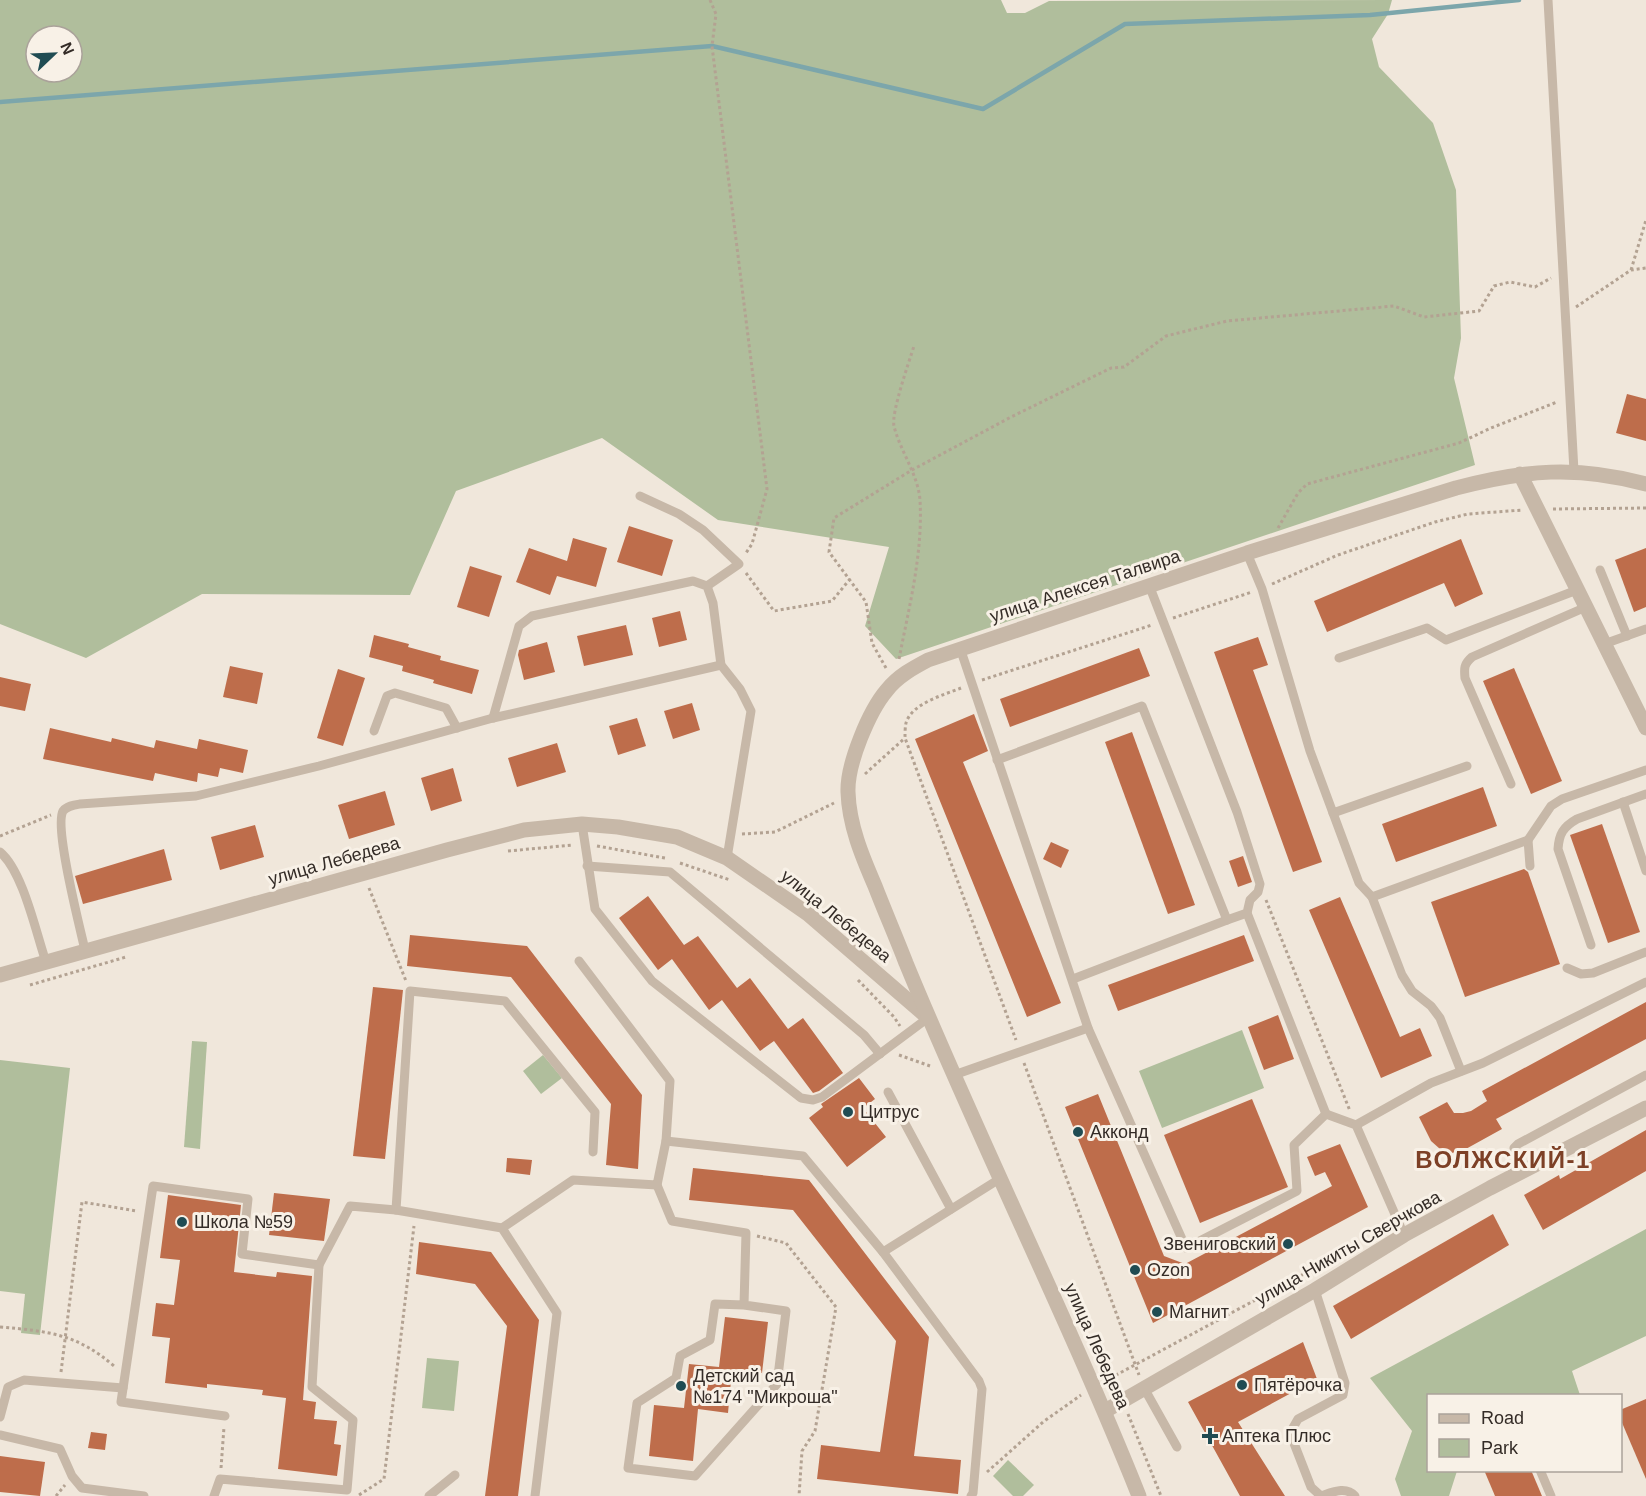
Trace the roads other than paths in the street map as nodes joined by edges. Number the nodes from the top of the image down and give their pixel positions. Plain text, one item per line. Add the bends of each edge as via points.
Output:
1 (1548, 0) edge
2 (1574, 471) junction
3 (1520, 474) junction
4 (1646, 484) edge
5 (640, 496) dead end
6 (1247, 553) junction
7 (1600, 570) dead end
8 (1149, 585) junction
9 (707, 586) junction
10 (1577, 590) junction
11 (1586, 607) junction
12 (1646, 629) edge
13 (1627, 636) junction
14 (1604, 644) junction
15 (960, 648) junction
16 (1339, 658) dead end
17 (721, 665) junction
18 (493, 718) junction
19 (457, 728) junction
20 (1646, 728) edge
21 (374, 732) dead end
22 (997, 760) junction
23 (1467, 766) dead end
24 (1646, 770) edge
25 (1511, 784) dead end
26 (1646, 794) edge
27 (1623, 802) junction
28 (1333, 813) junction
29 (582, 825) junction
30 (1528, 840) junction
31 (0, 852) edge
32 (727, 858) junction
33 (1530, 866) dead end
34 (587, 867) junction
35 (1646, 871) edge
36 (1372, 897) junction
37 (1247, 913) junction
38 (1227, 920) junction
39 (1591, 945) dead end
40 (85, 950) junction
41 (1646, 952) edge
42 (579, 961) dead end
43 (46, 962) junction
44 (1567, 968) dead end
45 (0, 975) edge
46 (1073, 979) junction
47 (1646, 982) edge
48 (928, 1018) junction
49 (1088, 1028) junction
50 (883, 1052) junction
51 (1461, 1071) junction
52 (954, 1075) junction
53 (1646, 1075) edge
54 (888, 1092) dead end
55 (1646, 1108) edge
56 (1326, 1114) junction
57 (1356, 1125) junction
58 (666, 1141) junction
59 (593, 1152) dead end
60 (1523, 1171) junction
61 (1001, 1178) junction
62 (657, 1185) junction
63 (951, 1209) junction
64 (396, 1210) junction
65 (502, 1228) junction
66 (1404, 1235) junction
67 (883, 1252) junction
68 (319, 1265) junction
69 (1315, 1290) junction
70 (744, 1305) junction
71 (123, 1388) junction
72 (1144, 1388) junction
73 (1105, 1411) junction
74 (225, 1416) road end
75 (0, 1417) edge
76 (0, 1436) edge
77 (1177, 1447) dead end
78 (1541, 1472) edge
79 (455, 1475) dead end
80 (144, 1496) edge
81 (214, 1496) edge
82 (429, 1496) edge
83 (535, 1496) edge
84 (971, 1496) edge
85 (1139, 1496) edge
86 (1355, 1496) edge
87 (1551, 1496) edge

1 - 2 lane
2 - 3 street, улица Алексея Талвира
2 - 4 street, улица Алексея Талвира
3 - 6 street, улица Алексея Талвира via 1456,488
3 - 10 street
5 - 9 lane via 703,530 739,564
6 - 8 street, улица Алексея Талвира
6 - 28 lane
7 - 13 lane
8 - 15 street, улица Алексея Талвира
8 - 37 lane via 1237,812 1260,884
9 - 17 lane via 714,603
9 - 18 lane via 693,581 532,616 519,626
10 - 11 street
10 - 16 lane via 1446,640 1427,628
11 - 14 street
11 - 25 lane via 1466,662 1465,678
12 - 13 lane
13 - 14 lane
14 - 20 street
15 - 22 lane
15 - 48 street, улица Алексея Талвира via 905,672 887,689 856,749 847,790 859,848
17 - 18 lane
17 - 32 lane via 751,711
18 - 19 lane
19 - 21 lane via 446,708 395,693 387,696
19 - 40 lane via 196,796 80,804 64,810 62,839
22 - 38 lane via 1142,706
22 - 46 lane
23 - 28 lane
24 - 30 lane via 1551,806
26 - 27 lane
27 - 35 lane
27 - 39 lane via 1567,824 1559,835 1558,849
28 - 36 lane via 1359,884
29 - 32 street, улица Лебедева via 677,837
29 - 34 lane
29 - 40 street, улица Лебедева via 524,830 490,838
30 - 33 lane
30 - 36 lane
31 - 43 lane via 19,879
32 - 48 street, улица Лебедева via 808,914
34 - 50 lane via 670,873
34 - 50 lane via 595,909 652,981 801,1098 822,1097
36 - 51 lane via 1402,975 1412,991 1440,1018
37 - 38 lane
37 - 56 lane
38 - 46 lane
40 - 43 street, улица Лебедева
41 - 44 lane via 1593,973 1581,974
42 - 58 lane via 670,1080
43 - 45 street, улица Лебедева
46 - 49 lane
47 - 51 lane
48 - 50 lane
48 - 52 street, улица Лебедева
49 - 52 lane
49 - 56 lane via 1186,1248 1297,1191 1294,1145
51 - 57 lane via 1431,1083
52 - 61 street, улица Лебедева
53 - 60 lane via 1518,1144 1514,1148
54 - 63 lane
55 - 60 street, улица Никиты Сверчкова
56 - 57 lane
57 - 66 lane
58 - 62 lane
58 - 67 lane via 802,1156
59 - 64 lane via 595,1112 505,1002 410,991
60 - 66 street, улица Никиты Сверчкова
61 - 63 lane
61 - 73 street, улица Лебедева
62 - 65 lane via 573,1180
62 - 70 lane via 672,1221 746,1233
63 - 67 lane
64 - 65 lane
64 - 68 lane via 350,1206
65 - 83 lane via 557,1313
66 - 69 street, улица Никиты Сверчкова
67 - 84 lane via 982,1389
68 - 71 lane via 242,1254 248,1199 153,1186
68 - 81 lane via 312,1387 352,1420 347,1490 220,1479
69 - 72 street, улица Никиты Сверчкова
69 - 86 lane via 1345,1383 1343,1395 1298,1419 1290,1433 1311,1487 1321,1496 1344,1489
70 - 70 lane via 715,1304 710,1340 680,1356 676,1378 637,1403 628,1467 695,1476 777,1384 786,1311
71 - 74 lane via 121,1401
71 - 75 lane via 24,1380 8,1387
72 - 73 street, улица Никиты Сверчкова
72 - 77 lane
73 - 85 street, улица Лебедева
76 - 80 lane via 60,1449 82,1488
78 - 87 lane
79 - 82 lane

